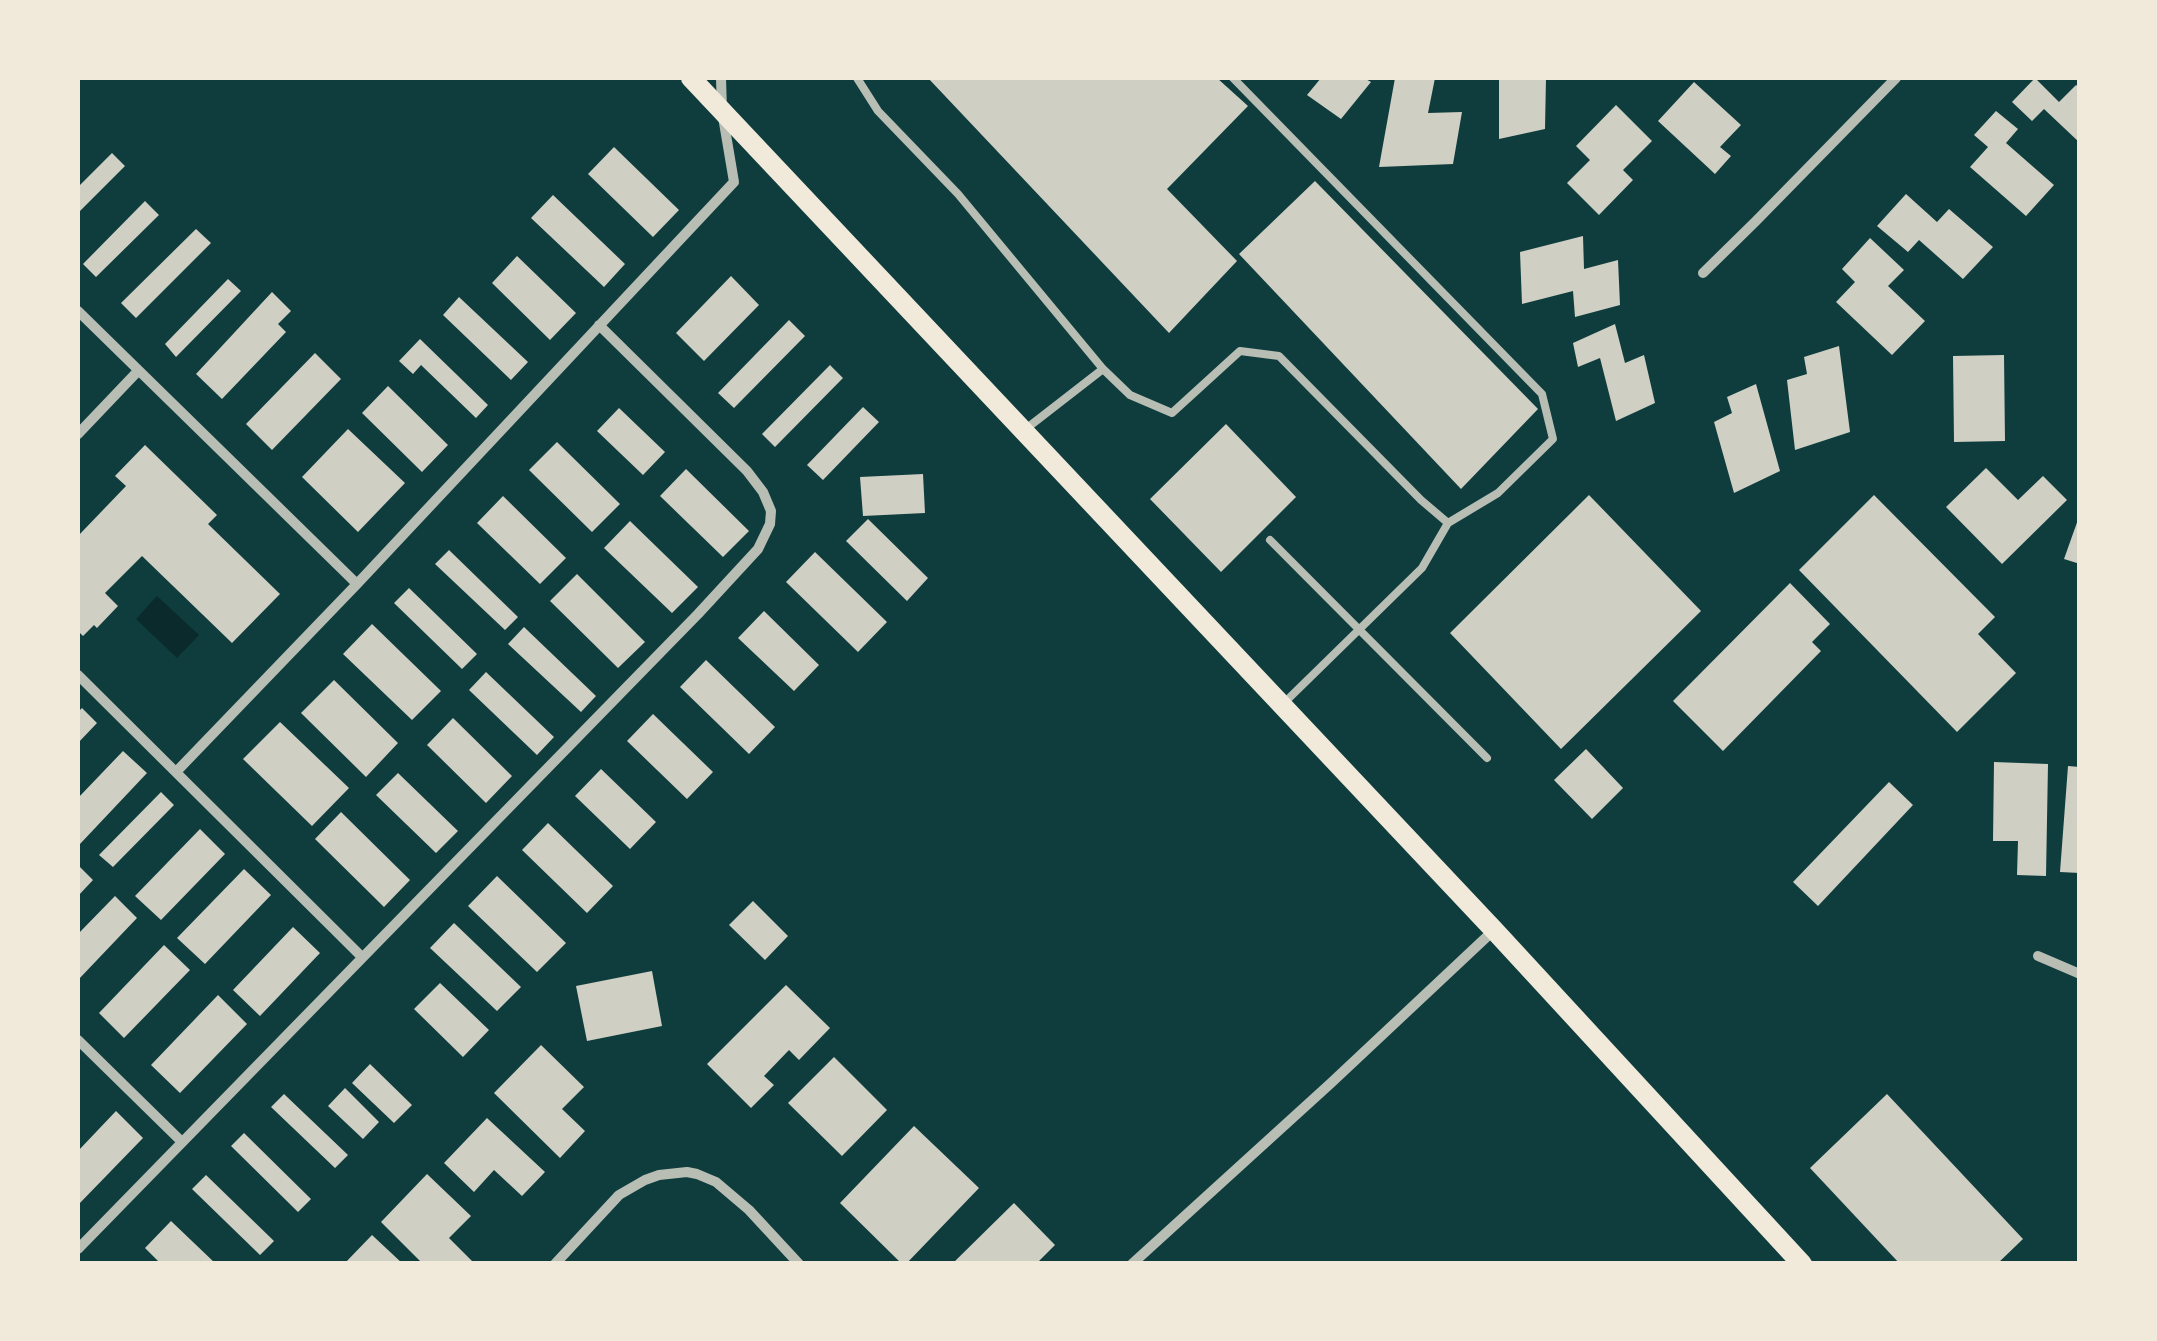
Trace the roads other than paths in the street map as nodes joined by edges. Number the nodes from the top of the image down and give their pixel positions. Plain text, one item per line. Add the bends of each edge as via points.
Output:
1 (691, 78) edge
2 (721, 78) edge
3 (857, 78) edge
4 (1233, 78) edge
5 (1896, 78) edge
6 (722, 112) junction
7 (1703, 273) dead end
8 (78, 311) edge
9 (599, 326) junction
10 (1103, 368) junction
11 (138, 371) junction
12 (1024, 431) junction
13 (78, 434) edge
14 (1448, 523) junction
15 (1270, 540) dead end
16 (357, 584) junction
17 (1360, 632) junction
18 (78, 675) edge
19 (1282, 705) junction
20 (1487, 758) dead end
21 (176, 772) junction
22 (1494, 930) junction
23 (362, 956) junction
24 (2038, 956) dead end
25 (2080, 974) edge
26 (78, 1040) edge
27 (182, 1142) junction
28 (78, 1249) edge
29 (555, 1264) edge
30 (799, 1264) edge
31 (1132, 1264) edge
32 (1802, 1264) edge

1 - 6 main road
2 - 6 street
3 - 10 lane via 878,111 958,194
4 - 14 lane via 1542,394 1553,439 1498,493
5 - 7 street
6 - 9 street via 734,182
6 - 12 main road
8 - 11 street
9 - 16 street
9 - 23 street via 746,471 764,492 770,524 758,549 698,614
10 - 12 lane
10 - 14 lane via 1130,395 1172,412 1240,351 1279,356
11 - 13 street
11 - 16 street
12 - 19 main road
14 - 17 lane via 1422,568
15 - 17 lane
16 - 21 street
17 - 19 lane
17 - 20 lane
18 - 21 street
19 - 22 main road
21 - 23 street
22 - 31 street
22 - 32 main road
23 - 27 street
24 - 25 street
26 - 27 street
27 - 28 street
29 - 30 street via 619,1195 659,1175 687,1172 716,1182

